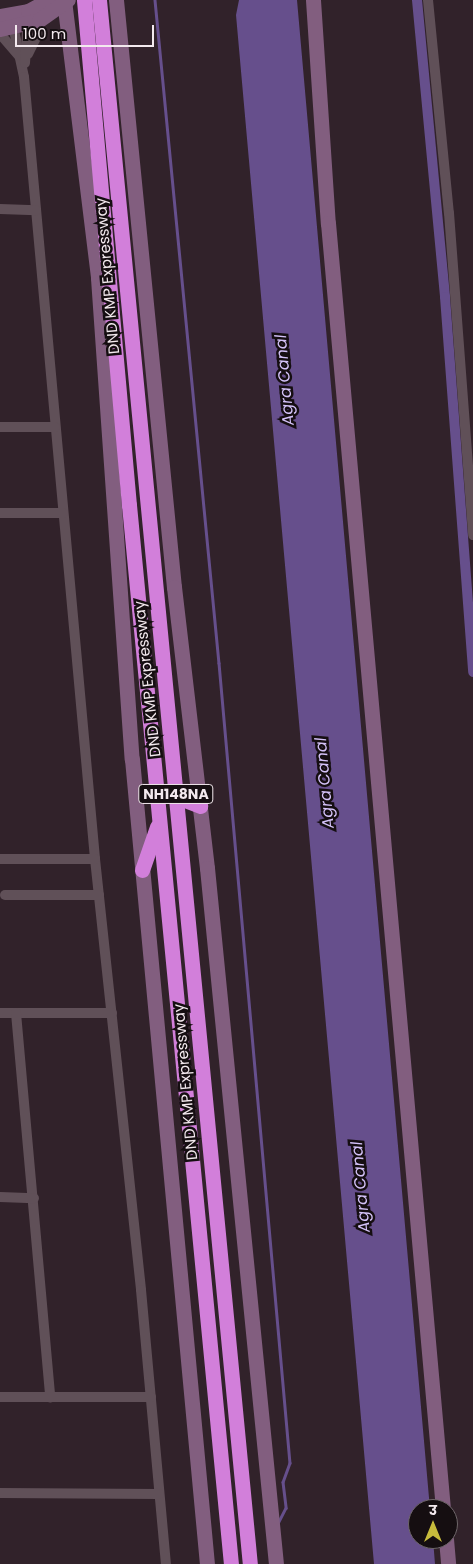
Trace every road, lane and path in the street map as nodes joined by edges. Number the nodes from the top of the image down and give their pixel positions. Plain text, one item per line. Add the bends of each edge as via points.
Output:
1 (84, 0) edge
2 (99, 0) edge
3 (116, 0) edge
4 (313, 0) edge
5 (428, 0) edge
6 (61, 1) edge
7 (17, 20) edge
8 (94, 26) junction
9 (0, 34) edge
10 (23, 60) junction
11 (0, 209) edge
12 (36, 210) junction
13 (0, 427) edge
14 (55, 427) junction
15 (0, 513) edge
16 (63, 513) junction
17 (473, 535) edge
18 (177, 797) junction
19 (200, 806) junction
20 (159, 821) junction
21 (0, 859) edge
22 (95, 860) junction
23 (142, 870) junction
24 (5, 895) dead end
25 (99, 895) junction
26 (0, 1013) edge
27 (16, 1013) junction
28 (112, 1013) junction
29 (0, 1197) edge
30 (34, 1198) junction
31 (0, 1397) edge
32 (50, 1397) junction
33 (151, 1397) junction
34 (0, 1493) edge
35 (159, 1494) junction
36 (442, 1499) edge
37 (447, 1549) edge
38 (166, 1564) edge
39 (206, 1564) edge
40 (231, 1564) edge
41 (250, 1564) edge
42 (276, 1564) edge
43 (448, 1564) edge

1 - 8 highway, DND KMP Expressway / NH148NA
2 - 8 highway, DND KMP Expressway / NH148NA
3 - 19 street via 174,587
4 - 36 street via 328,223
5 - 17 street via 450,213
6 - 7 street
6 - 23 street via 98,278
7 - 10 street
7 - 10 street via 40,31
8 - 18 highway, DND KMP Expressway / NH148NA
8 - 20 highway, DND KMP Expressway / NH148NA
9 - 10 street
10 - 12 street
11 - 12 street
12 - 14 street
13 - 14 street
14 - 16 street
15 - 16 street
16 - 22 street
18 - 19 highway
18 - 41 highway, DND KMP Expressway / NH148NA
19 - 42 street
20 - 23 highway
20 - 40 highway, DND KMP Expressway / NH148NA
21 - 22 street
22 - 25 street
23 - 39 street
24 - 25 street
25 - 28 street
26 - 27 street
27 - 28 street
27 - 30 street
28 - 33 street
29 - 30 street
30 - 32 street
31 - 32 street
32 - 33 street
33 - 35 street
34 - 35 street
35 - 38 street
37 - 43 street

